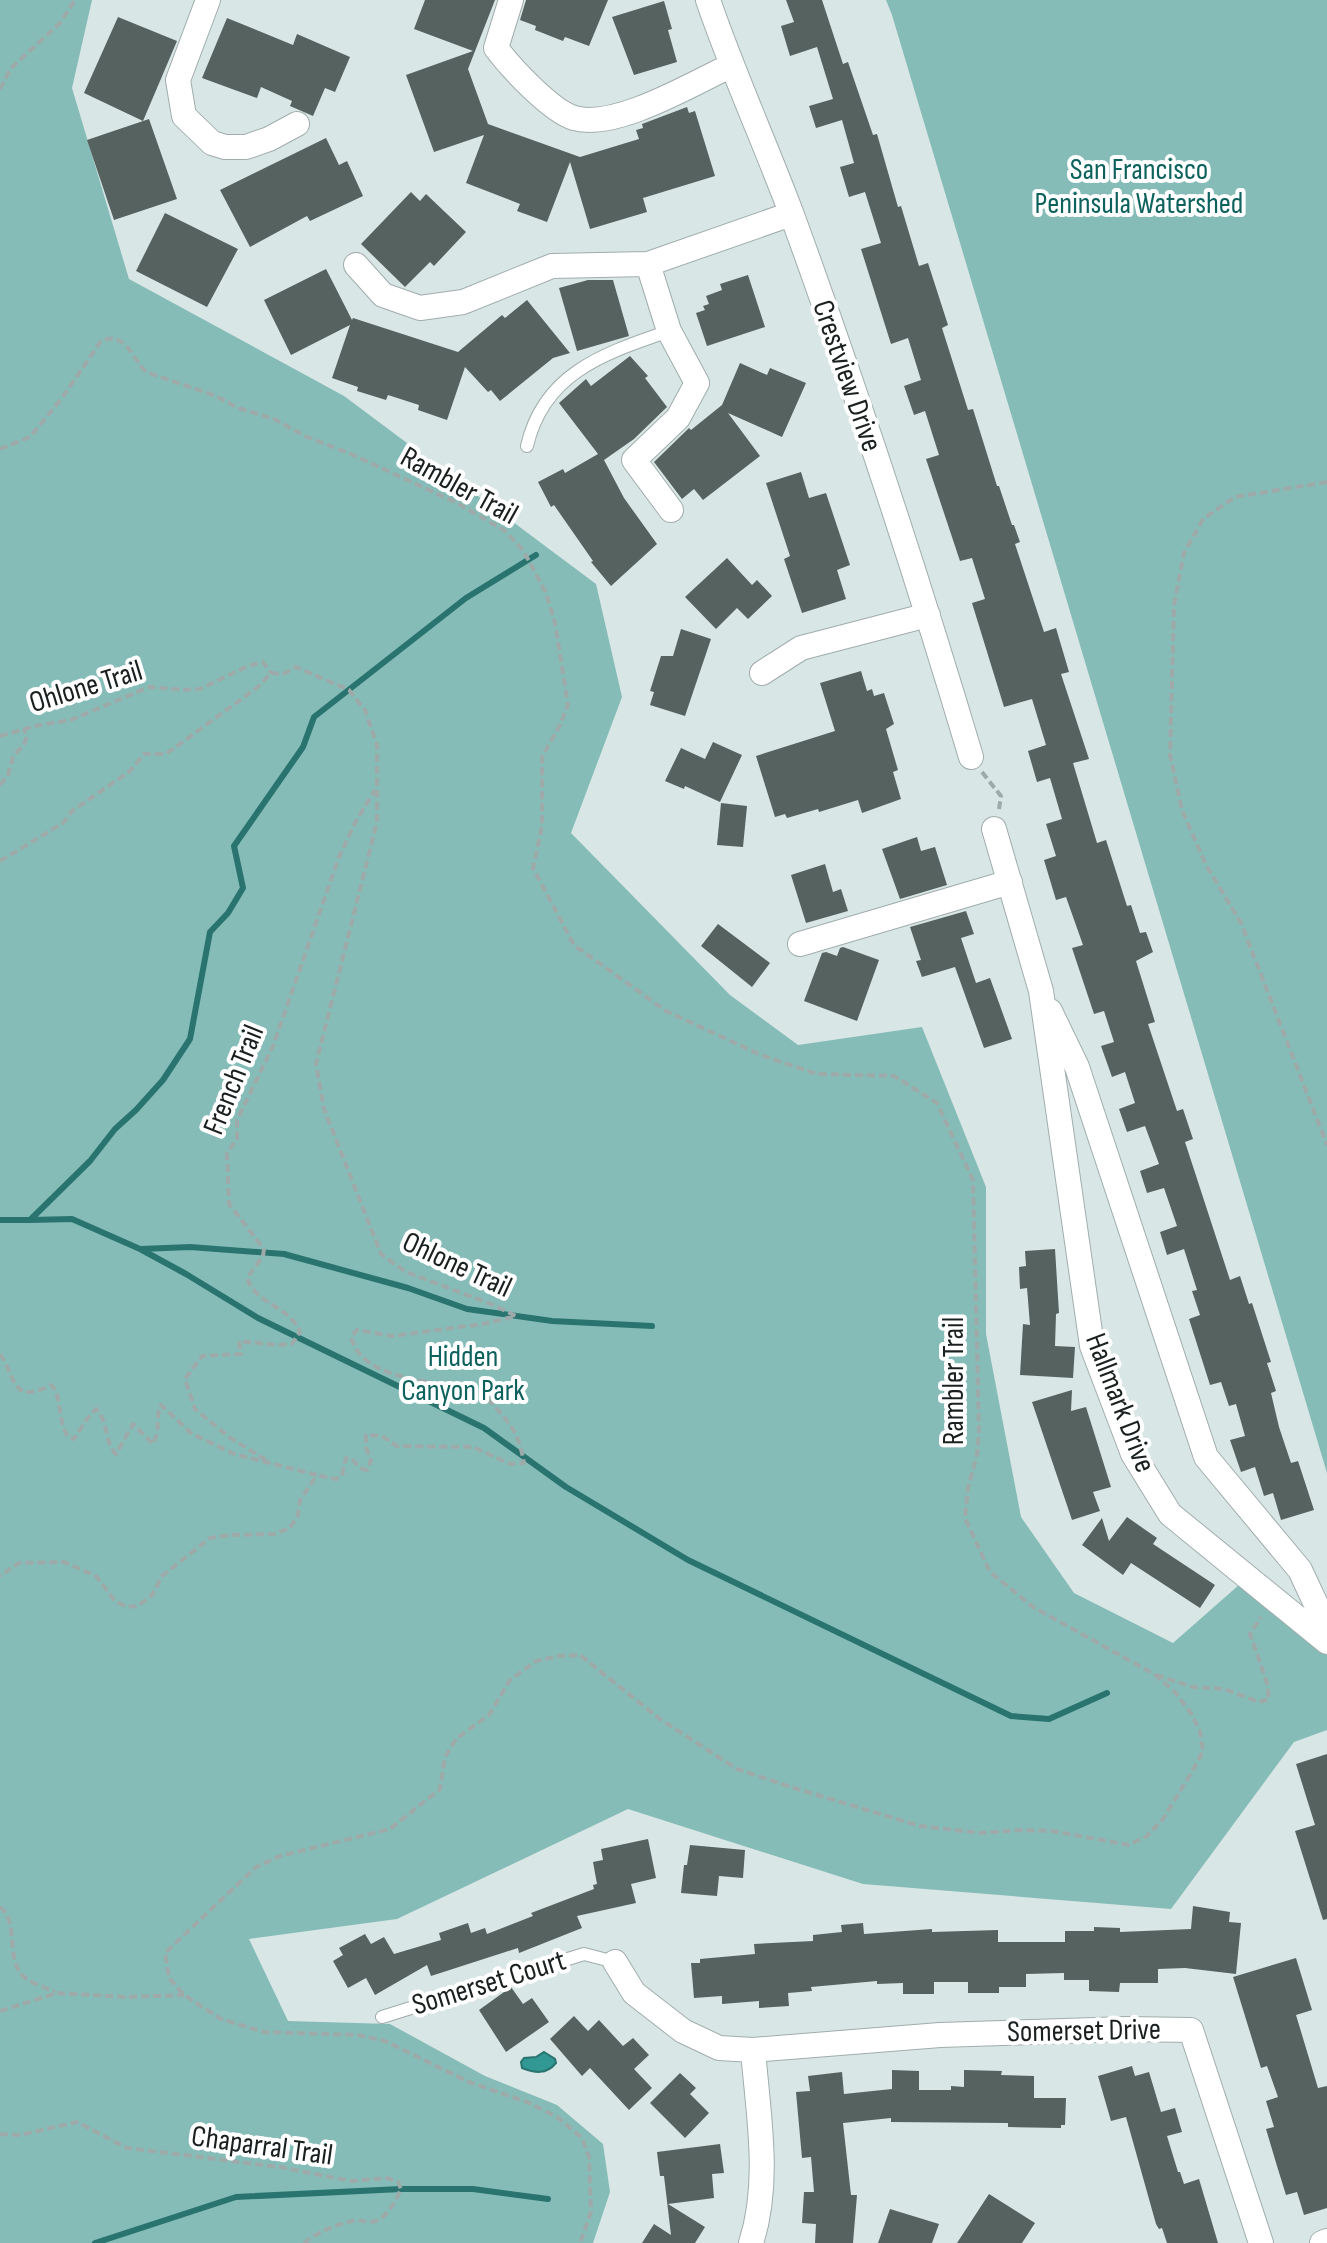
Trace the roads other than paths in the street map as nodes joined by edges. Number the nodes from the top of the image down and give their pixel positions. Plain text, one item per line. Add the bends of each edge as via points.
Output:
1 (208, 0) edge
2 (511, 0) edge
3 (708, 0) edge
4 (730, 66) junction
5 (297, 124) dead end
6 (791, 214) junction
7 (648, 264) junction
8 (356, 265) dead end
9 (669, 331) junction
10 (527, 446) dead end
11 (671, 510) dead end
12 (928, 615) junction
13 (762, 673) dead end
14 (971, 757) road end
15 (994, 829) road end
16 (1010, 882) junction
17 (800, 944) dead end
18 (1041, 991) junction
19 (1327, 1628) edge
20 (1327, 1642) edge
21 (615, 1962) joint
22 (382, 2017) dead end
23 (753, 2050) junction
24 (751, 2243) edge
25 (1261, 2243) edge

1 - 5 street via 178,80 184,116 212,143 225,147 246,147
2 - 4 street via 496,48 554,109 572,117 590,121 637,110
3 - 4 street, Crestview Drive
4 - 6 street, Crestview Drive
6 - 7 street
6 - 12 street, Crestview Drive
7 - 8 street via 552,266 463,302 420,308 383,295
7 - 9 street
9 - 10 lane via 578,368 549,398
9 - 11 street via 697,383 678,418 634,460
12 - 13 street via 801,648
12 - 14 street, Crestview Drive
15 - 16 street, Hallmark Drive
16 - 17 street
16 - 18 street, Hallmark Drive
18 - 19 street, Hallmark Drive via 1077,1067 1206,1457 1300,1570
18 - 20 street, Hallmark Drive via 1092,1346 1133,1454 1170,1514
21 - 22 lane, Somerset Court via 584,1954
21 - 23 street, Somerset Court via 634,1993 683,2031 719,2048
23 - 24 street via 762,2165
23 - 25 street, Somerset Drive via 940,2035 1191,2030

